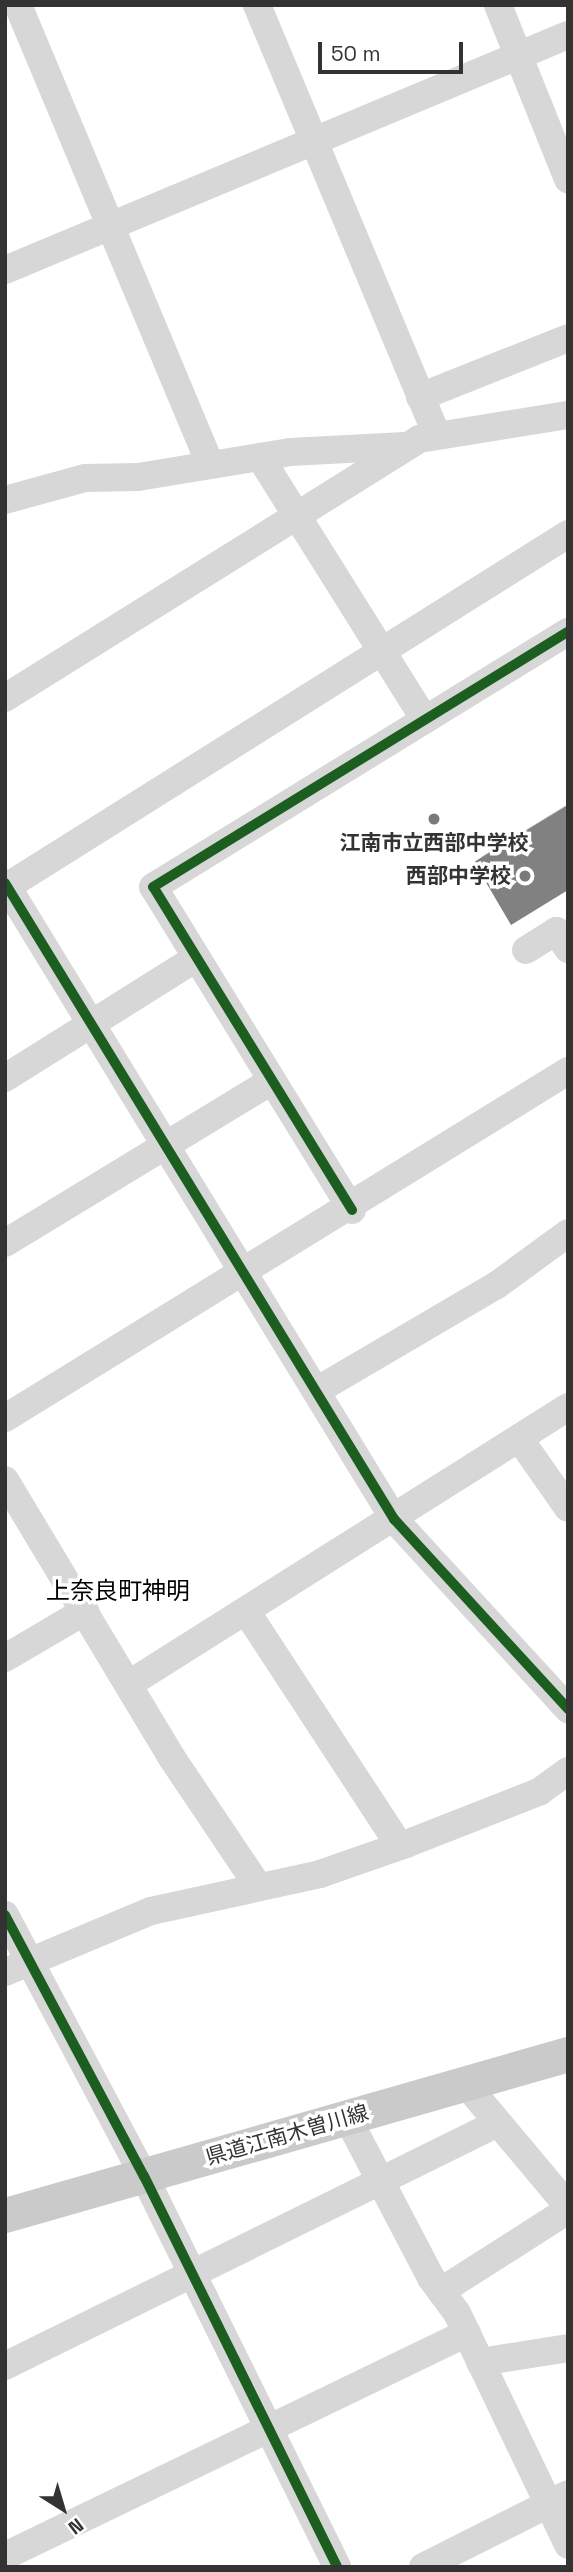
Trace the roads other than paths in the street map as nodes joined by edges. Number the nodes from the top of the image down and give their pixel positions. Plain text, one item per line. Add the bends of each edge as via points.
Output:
1 (18, 5) edge
2 (257, 5) edge
3 (498, 5) edge
4 (568, 35) edge
5 (519, 55) junction
6 (314, 142) junction
7 (568, 179) edge
8 (112, 226) junction
9 (5, 270) edge
10 (568, 338) edge
11 (420, 397) junction
12 (568, 415) edge
13 (437, 436) junction
14 (408, 446) junction
15 (260, 457) junction
16 (210, 465) junction
17 (5, 500) edge
18 (296, 518) junction
19 (568, 534) edge
20 (568, 632) edge
21 (383, 649) junction
22 (5, 698) edge
23 (425, 720) junction
24 (6, 886) edge
25 (568, 949) edge
26 (526, 950) dead end
27 (196, 958) junction
28 (90, 1024) junction
29 (568, 1071) edge
30 (5, 1078) edge
31 (271, 1081) junction
32 (165, 1146) junction
33 (352, 1210) junction
34 (568, 1233) edge
35 (5, 1242) edge
36 (242, 1271) junction
37 (316, 1391) junction
38 (568, 1407) edge
39 (5, 1418) edge
40 (519, 1438) junction
41 (5, 1480) edge
42 (568, 1508) edge
43 (394, 1519) junction
44 (85, 1611) junction
45 (246, 1611) junction
46 (5, 1658) edge
47 (129, 1684) junction
48 (568, 1709) edge
49 (567, 1773) edge
50 (400, 1846) junction
51 (258, 1886) junction
52 (5, 1915) edge
53 (17, 1966) edge
54 (568, 2054) edge
55 (465, 2084) junction
56 (347, 2117) junction
57 (494, 2125) junction
58 (144, 2176) junction
59 (380, 2186) junction
60 (568, 2208) edge
61 (5, 2215) edge
62 (194, 2277) junction
63 (441, 2291) junction
64 (467, 2333) junction
65 (568, 2348) edge
66 (480, 2362) junction
67 (5, 2365) edge
68 (268, 2430) junction
69 (558, 2499) edge
70 (568, 2545) edge
71 (5, 2556) edge
72 (337, 2567) edge
73 (423, 2567) edge

1 - 8 street
2 - 6 street
3 - 5 street
4 - 5 street
5 - 6 street
5 - 7 street
6 - 8 street
6 - 11 street
8 - 9 street
8 - 16 street
10 - 11 street
11 - 13 street
12 - 13 street
13 - 14 street
14 - 15 street
14 - 18 street
15 - 16 street
15 - 18 street
16 - 17 street via 85,478
18 - 21 street
18 - 22 street
19 - 21 street
20 - 23 street
21 - 23 street
21 - 24 street
23 - 27 street via 153,887
24 - 28 street
25 - 26 street via 556,932
27 - 28 street
27 - 31 street
28 - 30 street
28 - 32 street
29 - 33 street
31 - 32 street
31 - 33 street
32 - 35 street
32 - 36 street
33 - 36 street
34 - 37 street via 497,1285
36 - 37 street
36 - 39 street
37 - 43 street
38 - 40 street
40 - 42 street
40 - 43 street
41 - 44 street
43 - 45 street
43 - 48 street
44 - 46 street
44 - 47 street
45 - 47 street
45 - 50 street
47 - 51 street
49 - 50 street via 539,1792
50 - 51 street
51 - 53 street via 151,1911
52 - 53 street
53 - 58 street
54 - 55 main road, 県道江南木曽川線
55 - 56 main road, 県道江南木曽川線
55 - 57 street
56 - 58 main road, 県道江南木曽川線
56 - 59 street
57 - 59 street
57 - 60 street
58 - 61 main road, 県道江南木曽川線
58 - 62 street
59 - 62 street
59 - 63 street
60 - 63 street
62 - 67 street
62 - 68 street
63 - 64 street
64 - 66 street
64 - 68 street
65 - 66 street
66 - 69 street
68 - 71 street
68 - 72 street
69 - 70 street
69 - 73 street

